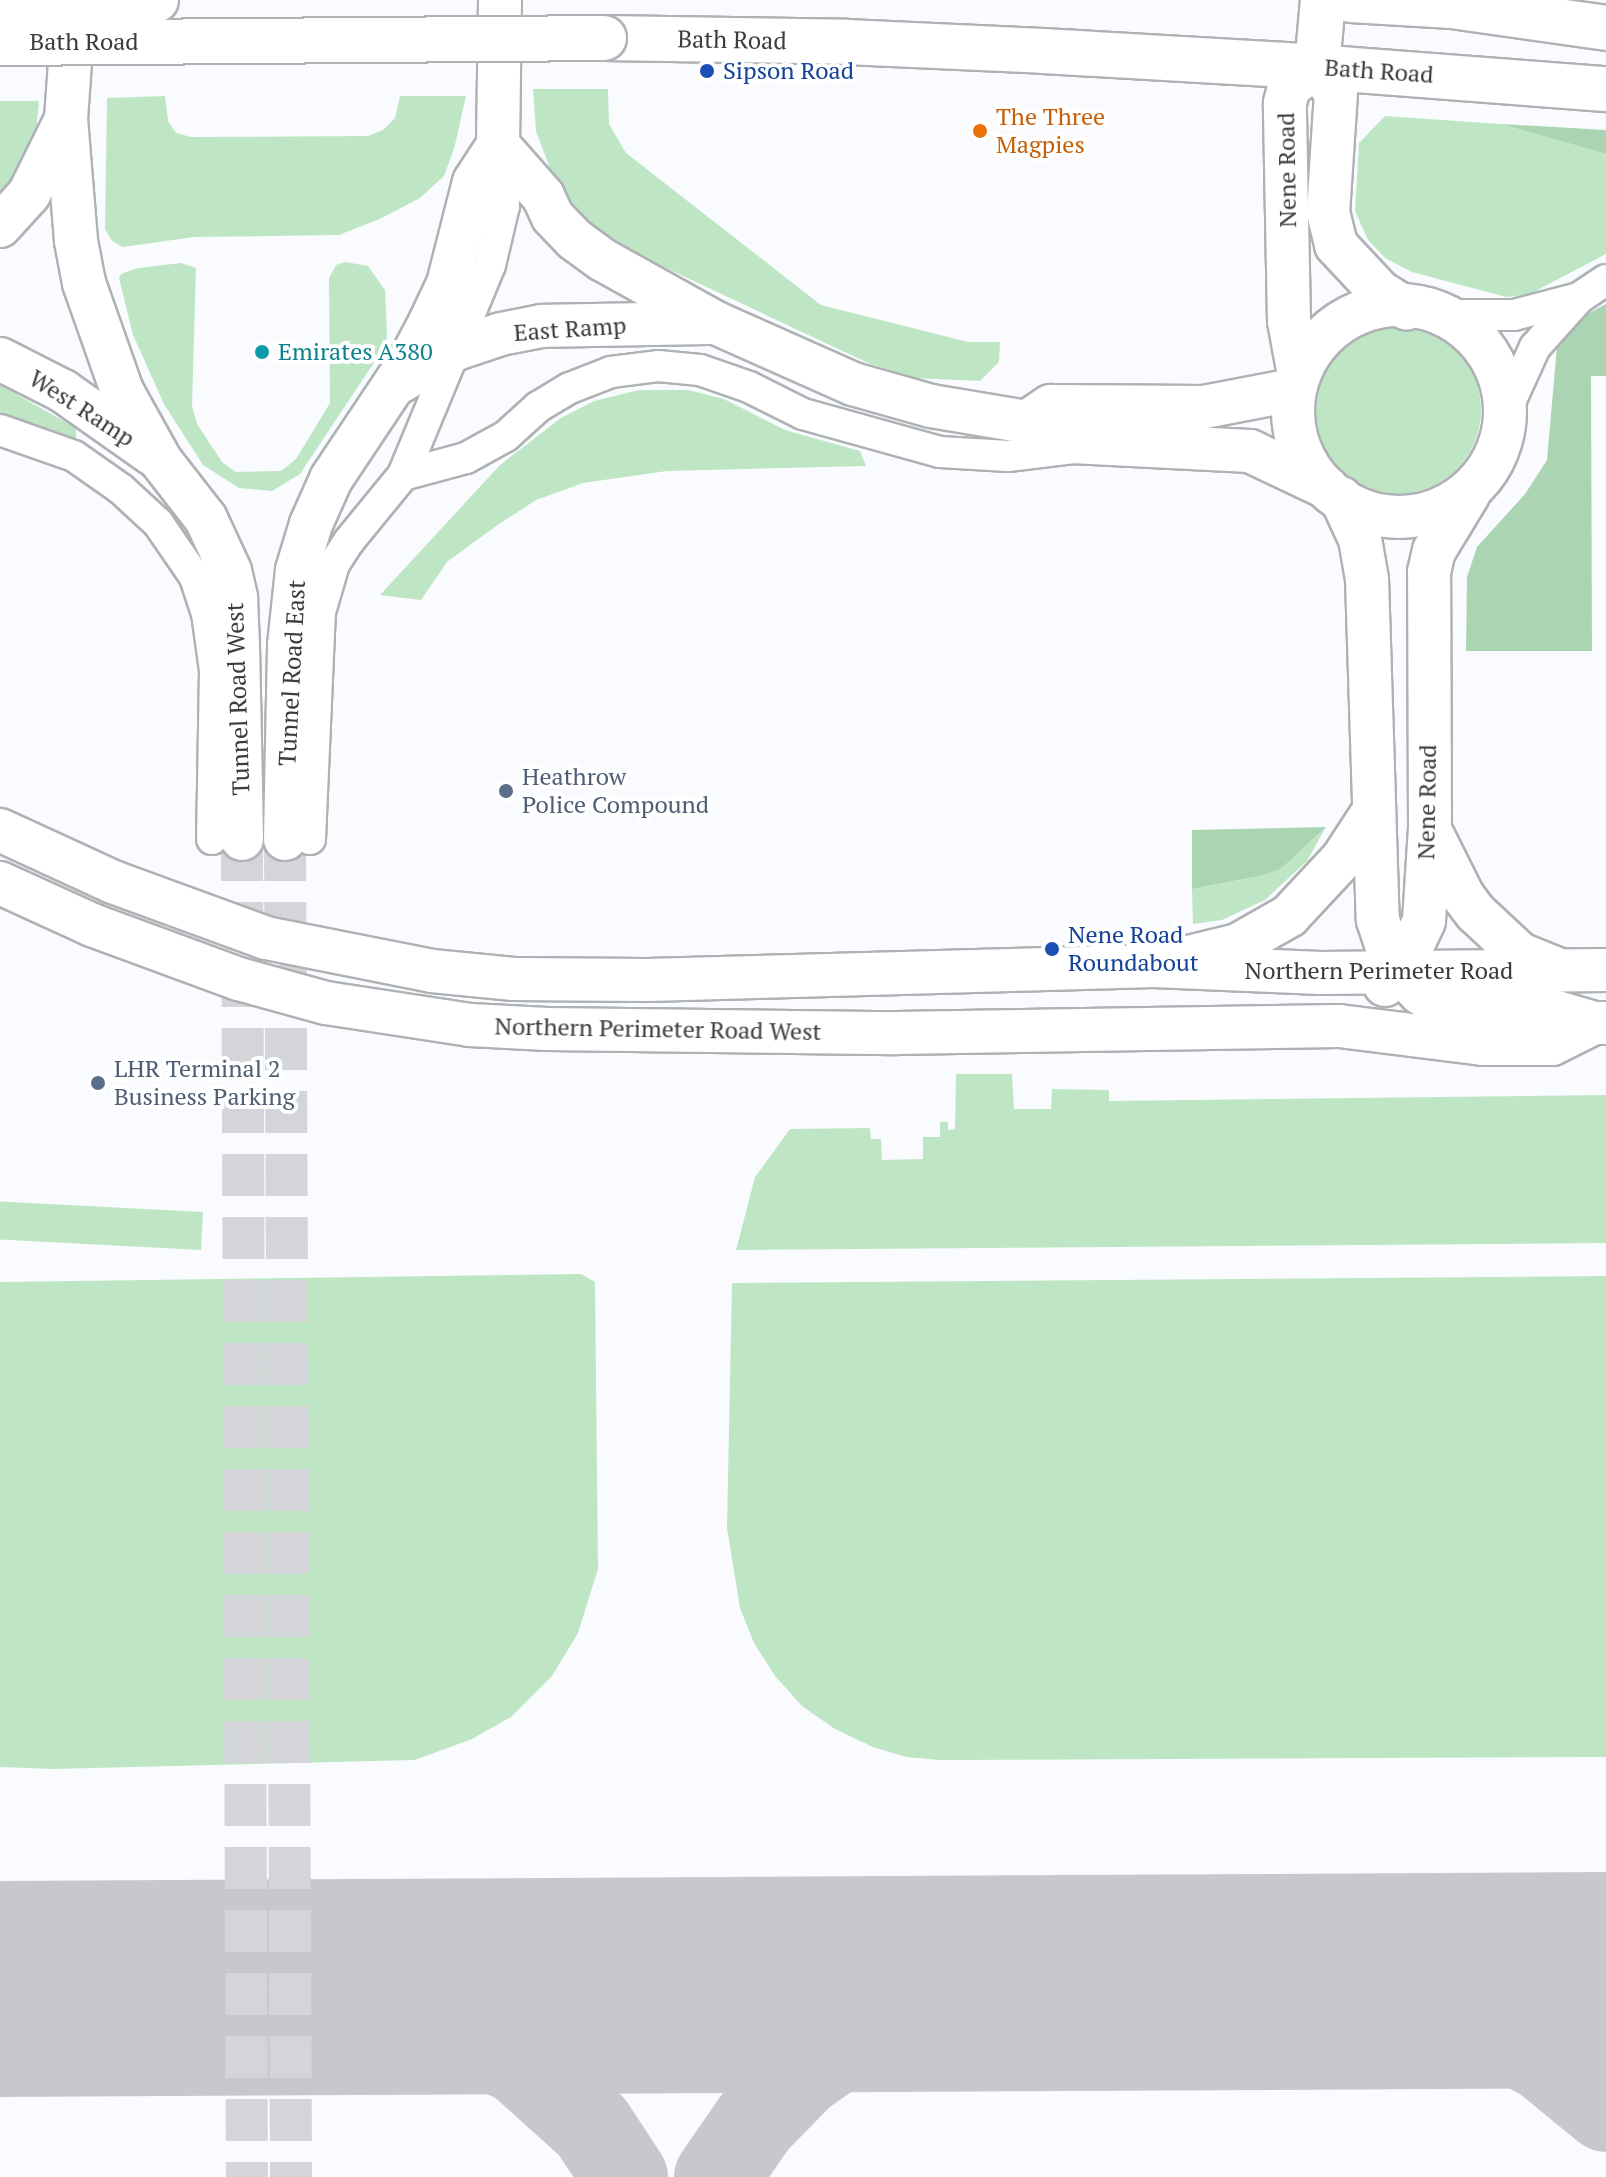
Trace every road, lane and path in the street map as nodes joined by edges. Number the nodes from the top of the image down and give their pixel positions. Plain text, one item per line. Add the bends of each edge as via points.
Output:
1 (75, 0) edge
2 (156, 0) edge
3 (500, 0) edge
4 (1323, 0) edge
5 (1351, 0) edge
6 (0, 2) edge
7 (1606, 28) edge
8 (0, 43) edge
9 (1317, 67) junction
10 (1606, 89) edge
11 (66, 119) junction
12 (498, 145) junction
13 (0, 226) edge
14 (1606, 280) edge
15 (1579, 298) junction
16 (1406, 308) junction
17 (1447, 315) junction
18 (716, 323) junction
19 (456, 349) junction
20 (0, 359) edge
21 (1296, 382) junction
22 (390, 388) junction
23 (1505, 413) junction
24 (1027, 422) junction
25 (0, 430) edge
26 (1096, 446) junction
27 (161, 461) junction
28 (403, 475) junction
29 (1334, 493) junction
30 (1468, 494) junction
31 (1373, 812) junction
32 (1430, 828) junction
33 (0, 830) edge
34 (227, 839) joint
35 (298, 839) joint
36 (0, 883) edge
37 (1153, 966) junction
38 (1559, 970) junction
39 (1606, 970) edge
40 (1400, 972) junction
41 (1600, 1023) edge
42 (1339, 1026) junction

1 - 11 street
2 - 6 main road, Bath Road, bridge
3 - 12 street
4 - 9 main road
5 - 7 main road via 1452,6
8 - 9 main road, Bath Road, bridge via 604,38 847,42
9 - 10 main road, Bath Road
9 - 16 street, Nene Road via 1336,93 1328,212 1336,245 1380,292
9 - 21 street, Nene Road via 1289,87 1285,103 1289,321
11 - 13 street via 29,194
11 - 27 street, Tunnel Road West via 84,283 122,391
12 - 18 street via 574,239
12 - 19 street via 504,206 479,299
12 - 22 street, Tunnel Road East via 474,182 448,284
14 - 15 street
15 - 17 street via 1514,315
15 - 23 street via 1535,347
16 - 17 street
16 - 21 street via 1349,317 1316,342
17 - 23 street via 1491,355
18 - 19 street, East Ramp via 542,326
18 - 24 street via 853,384 931,406
19 - 22 street, East Ramp
19 - 28 street
20 - 27 street, West Ramp via 63,391
21 - 24 street via 1204,407 1051,406
21 - 29 street via 1297,434 1314,472
22 - 35 street, Tunnel Road East via 331,479 297,570 289,645
23 - 30 street via 1495,459
24 - 26 street via 1052,441
25 - 34 street via 74,456 121,489 158,523 195,577 207,613 215,671
26 - 28 street via 1008,456 940,452 803,414 700,370 658,366 611,372 570,388 506,436 466,458
26 - 29 street via 1250,451
27 - 34 street, Tunnel Road West via 206,519 236,598
28 - 35 street via 349,541 325,586
29 - 30 street via 1391,517 1432,513
29 - 31 street via 1360,539 1367,579
30 - 32 street, Nene Road via 1434,551 1429,572
31 - 37 street via 1343,858 1289,916 1238,945
31 - 40 street via 1378,920
32 - 38 street via 1476,913 1520,954
32 - 40 street, Nene Road via 1424,921
33 - 37 street, Northern Perimeter Road West via 113,882 266,938 472,975 610,981
36 - 42 street, Northern Perimeter Road West via 92,925 239,979 326,1003 470,1025 896,1033
37 - 40 street, Northern Perimeter Road via 1228,972
38 - 39 street, Northern Perimeter Road
38 - 40 street, Northern Perimeter Road
40 - 41 street via 1439,1005 1483,1011 1547,1009
40 - 42 street, Nene Road
41 - 42 street via 1552,1044 1462,1044

